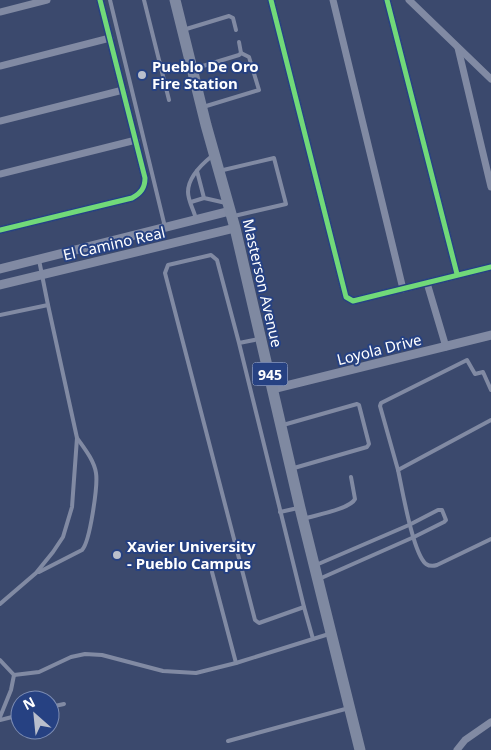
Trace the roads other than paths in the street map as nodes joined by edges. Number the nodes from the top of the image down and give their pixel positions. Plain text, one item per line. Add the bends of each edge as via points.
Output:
1 (47, 0) edge
2 (100, 0) edge
3 (110, 0) edge
4 (144, 0) edge
5 (175, 0) edge
6 (271, 0) edge
7 (333, 0) edge
8 (387, 0) edge
9 (409, 0) edge
10 (0, 12) edge
11 (182, 30) junction
12 (236, 30) dead end
13 (110, 38) junction
14 (239, 42) dead end
15 (458, 48) junction
16 (241, 52) junction
17 (0, 66) edge
18 (191, 70) junction
19 (491, 79) edge
20 (123, 90) junction
21 (169, 100) dead end
22 (201, 108) junction
23 (0, 121) edge
24 (136, 140) junction
25 (214, 154) junction
26 (197, 171) junction
27 (219, 171) junction
28 (0, 174) edge
29 (491, 187) edge
30 (204, 198) junction
31 (190, 202) junction
32 (231, 214) junction
33 (196, 220) junction
34 (165, 227) junction
35 (0, 230) edge
36 (38, 259) junction
37 (491, 267) edge
38 (0, 269) edge
39 (42, 274) junction
40 (457, 274) junction
41 (428, 283) junction
42 (0, 285) edge
43 (403, 289) junction
44 (48, 305) junction
45 (0, 316) edge
46 (491, 335) edge
47 (261, 338) junction
48 (239, 344) junction
49 (446, 347) junction
50 (273, 389) junction
51 (491, 390) edge
52 (491, 420) edge
53 (282, 425) junction
54 (77, 438) junction
55 (291, 468) junction
56 (398, 470) junction
57 (351, 476) dead end
58 (280, 512) junction
59 (302, 513) junction
60 (409, 525) junction
61 (414, 538) junction
62 (491, 539) edge
63 (316, 565) junction
64 (212, 572) dead end
65 (36, 573) junction
66 (318, 579) junction
67 (0, 604) edge
68 (304, 607) junction
69 (331, 633) junction
70 (313, 639) junction
71 (0, 660) edge
72 (236, 663) junction
73 (14, 675) junction
74 (64, 704) dead end
75 (60, 705) edge
76 (349, 708) junction
77 (0, 719) edge
78 (491, 722) edge
79 (228, 741) dead end
80 (360, 750) edge
81 (457, 750) edge

1 - 10 street
2 - 13 street
3 - 34 lane
4 - 21 lane
5 - 11 main road, Masterson Avenue / 945
6 - 43 street via 346,297 353,301
7 - 43 street
8 - 40 street
9 - 15 street
11 - 12 lane via 229,16 233,18
11 - 18 main road, Masterson Avenue / 945
13 - 17 street
13 - 20 street
14 - 16 lane
15 - 19 street
15 - 29 street
16 - 18 lane via 236,57
16 - 22 lane via 249,57 259,90
18 - 22 main road, Masterson Avenue / 945
20 - 23 street
20 - 24 street
22 - 25 main road, Masterson Avenue / 945
24 - 28 street
24 - 35 street via 145,178 139,194
25 - 26 lane
25 - 27 main road, Masterson Avenue / 945
26 - 30 lane
26 - 31 lane via 188,189
27 - 32 main road, Masterson Avenue / 945
27 - 32 lane via 274,158 286,204
30 - 31 lane
30 - 32 lane
31 - 33 lane
32 - 33 street, El Camino Real
32 - 39 street, El Camino Real
32 - 47 main road, Masterson Avenue / 945
33 - 34 street, El Camino Real
34 - 36 street, El Camino Real
36 - 38 street, El Camino Real
36 - 39 lane
37 - 40 street
39 - 42 street, El Camino Real
39 - 44 lane
40 - 41 street
41 - 43 street
41 - 49 street
44 - 45 lane
44 - 54 lane
46 - 49 street, Loyola Drive
47 - 48 lane
47 - 50 main road, Masterson Avenue / 945
48 - 58 lane
48 - 68 lane via 217,260 210,255 168,265 165,273 255,620 259,622
49 - 50 street, Loyola Drive
50 - 53 main road, Masterson Avenue / 945
51 - 56 lane via 483,372 474,374 467,360 381,402
52 - 56 lane
53 - 55 main road, Masterson Avenue / 945
53 - 55 lane via 357,404 369,444
54 - 65 lane via 73,500 63,537
54 - 65 lane via 96,473 90,533 82,550
55 - 59 main road, Masterson Avenue / 945
56 - 60 lane
57 - 59 lane via 354,502
58 - 59 lane
58 - 68 lane
59 - 63 main road, Masterson Avenue / 945
60 - 61 lane
60 - 61 lane via 438,510 446,516 444,522
60 - 63 lane
61 - 62 lane via 420,556 432,566
61 - 66 lane
63 - 66 main road, Masterson Avenue / 945
64 - 72 lane
65 - 67 lane
66 - 69 main road, Masterson Avenue / 945
68 - 70 lane
69 - 70 lane
69 - 76 main road, Masterson Avenue / 945
70 - 72 lane
71 - 73 lane
72 - 73 lane via 196,673 174,673 102,655 85,654 39,672
73 - 77 lane
74 - 75 lane
76 - 79 lane
76 - 80 main road, Masterson Avenue / 945
78 - 81 street via 465,740

